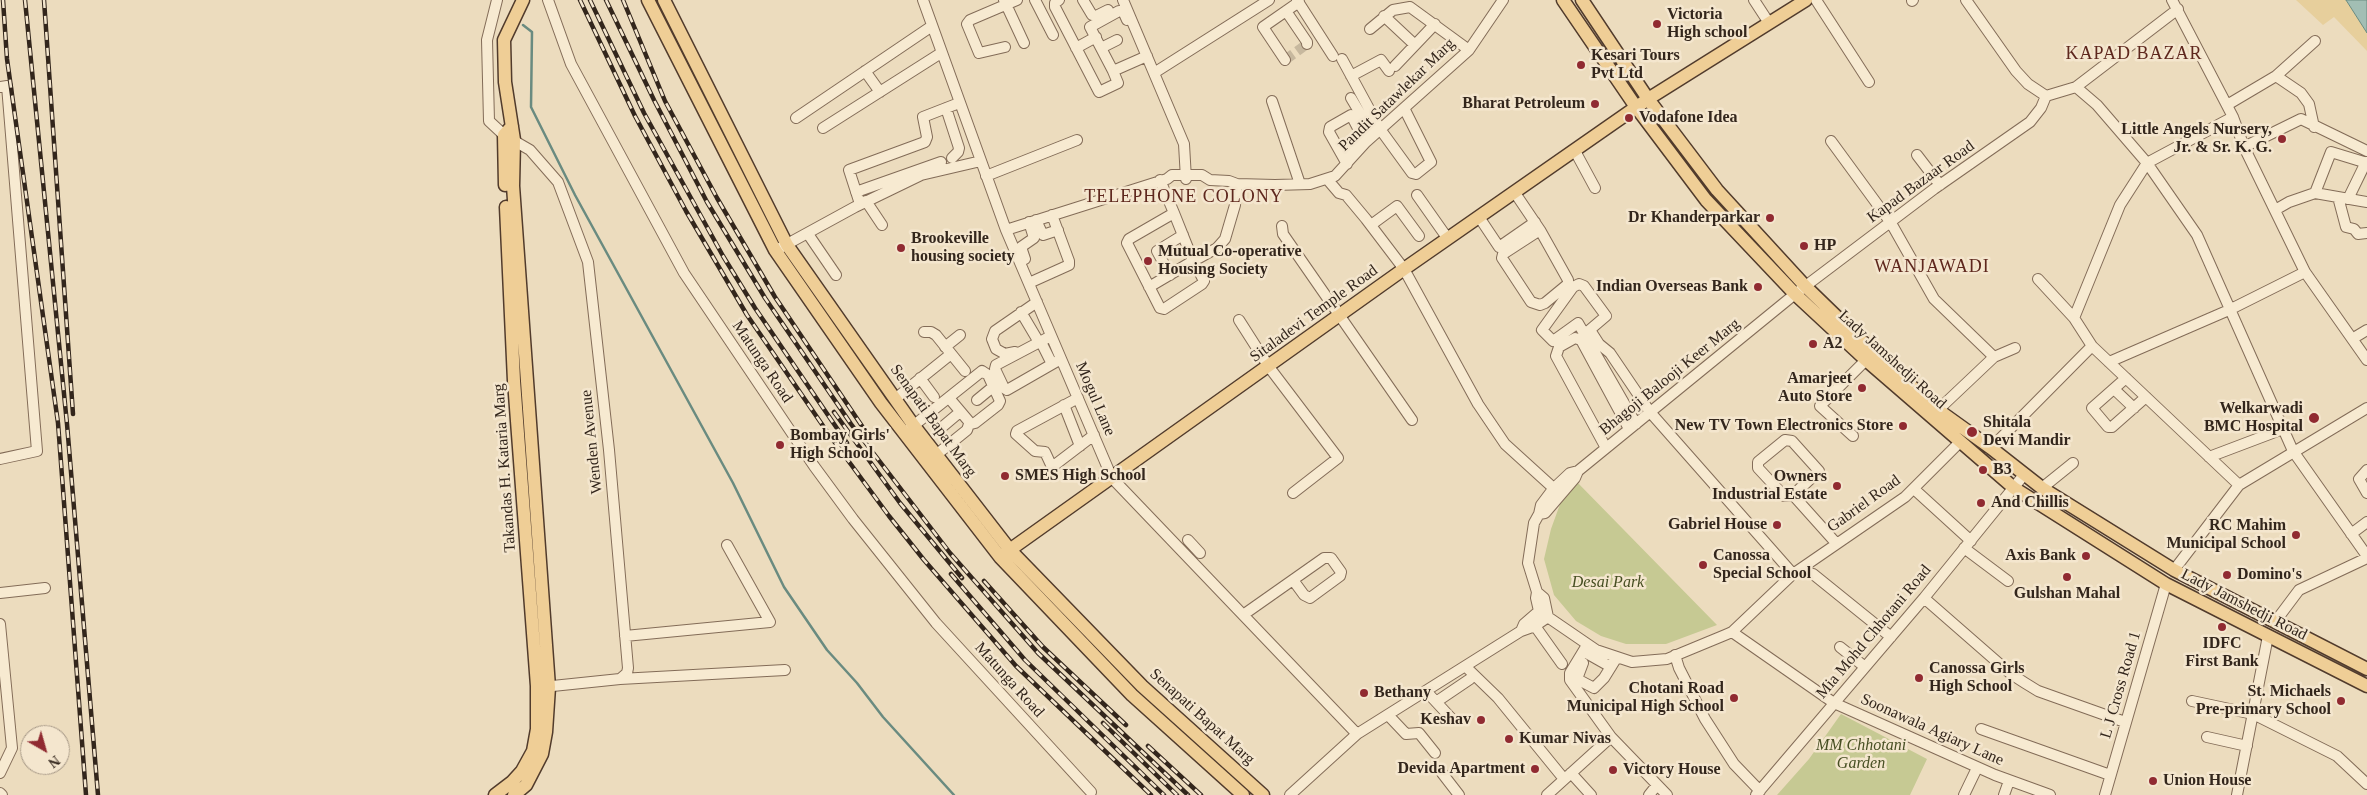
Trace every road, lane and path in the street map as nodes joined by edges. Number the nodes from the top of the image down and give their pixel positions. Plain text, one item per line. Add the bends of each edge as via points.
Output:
1 (496, 0) edge
2 (523, 0) edge
3 (548, 0) edge
4 (648, 0) edge
5 (664, 0) edge
6 (923, 0) edge
7 (1018, 0) edge
8 (1060, 0) edge
9 (1076, 0) edge
10 (1083, 0) edge
11 (1269, 0) edge
12 (1503, 0) edge
13 (1563, 0) edge
14 (1582, 0) edge
15 (1754, 0) edge
16 (1806, 0) edge
17 (1816, 0) edge
18 (1966, 0) edge
19 (1039, 1) edge
20 (1298, 1) edge
21 (1006, 2) edge
22 (1121, 2) edge
23 (2175, 4) edge
24 (1286, 11) junction
25 (1384, 16) junction
26 (1769, 23) junction
27 (1434, 24) junction
28 (932, 26) junction
29 (1090, 27) junction
30 (1370, 29) dead end
31 (1053, 35) dead end
32 (1096, 38) junction
33 (1117, 40) dead end
34 (2315, 41) dead end
35 (1024, 43) dead end
36 (1307, 44) dead end
37 (1415, 45) junction
38 (1005, 47) dead end
39 (1076, 48) junction
40 (1101, 48) junction
41 (1469, 50) junction
42 (941, 53) junction
43 (1144, 57) junction
44 (1285, 60) dead end
45 (865, 71) junction
46 (1113, 71) junction
47 (1154, 72) junction
48 (1351, 76) junction
49 (2276, 76) junction
50 (1869, 82) dead end
51 (2076, 86) junction
52 (4, 87) edge
53 (880, 92) junction
54 (2046, 96) junction
55 (1351, 98) dead end
56 (1648, 99) junction
57 (1272, 101) dead end
58 (960, 103) junction
59 (2227, 105) junction
60 (946, 108) junction
61 (1404, 108) junction
62 (1636, 108) junction
63 (2233, 117) junction
64 (796, 118) dead end
65 (2314, 127) junction
66 (823, 128) dead end
67 (1371, 132) junction
68 (510, 134) junction
69 (1077, 140) dead end
70 (1831, 141) dead end
71 (2244, 147) junction
72 (1575, 151) junction
73 (2367, 151) edge
74 (1917, 155) dead end
75 (952, 158) dead end
76 (1344, 159) junction
77 (981, 161) junction
78 (941, 162) dead end
79 (2366, 162) edge
80 (2147, 163) junction
81 (986, 176) junction
82 (1186, 177) junction
83 (1164, 179) junction
84 (1333, 180) junction
85 (1237, 184) junction
86 (1305, 184) junction
87 (1940, 185) junction
88 (1595, 188) dead end
89 (856, 192) junction
90 (1515, 193) junction
91 (2315, 193) junction
92 (1417, 195) dead end
93 (2343, 198) junction
94 (863, 202) junction
95 (2367, 202) edge
96 (2275, 210) junction
97 (1174, 213) junction
98 (1052, 214) junction
99 (1479, 217) junction
100 (1028, 222) junction
101 (1891, 223) junction
102 (882, 225) dead end
103 (1371, 225) junction
104 (1282, 226) dead end
105 (1537, 226) junction
106 (1006, 230) junction
107 (1058, 230) junction
108 (2367, 233) edge
109 (808, 234) junction
110 (1183, 235) junction
111 (1419, 236) dead end
112 (1448, 239) junction
113 (787, 245) junction
114 (775, 250) junction
115 (1196, 260) junction
116 (1026, 268) junction
117 (1404, 269) junction
118 (2305, 272) junction
119 (836, 275) dead end
120 (1170, 275) junction
121 (2038, 279) dead end
122 (1032, 282) junction
123 (1149, 287) junction
124 (1806, 287) junction
125 (1795, 294) junction
126 (1037, 302) junction
127 (831, 307) junction
128 (2229, 310) junction
129 (1021, 312) junction
130 (820, 315) junction
131 (1341, 316) junction
132 (2074, 318) junction
133 (1239, 320) dead end
134 (2367, 330) edge
135 (924, 332) dead end
136 (1587, 332) junction
137 (1050, 334) junction
138 (960, 335) dead end
139 (2352, 339) junction
140 (1039, 340) junction
141 (1596, 346) junction
142 (2092, 346) junction
143 (2015, 348) dead end
144 (948, 350) junction
145 (1994, 357) junction
146 (1866, 360) junction
147 (2367, 360) edge
148 (1057, 362) junction
149 (2109, 362) junction
150 (1269, 367) junction
151 (965, 372) dead end
152 (878, 374) junction
153 (920, 378) junction
154 (2126, 378) junction
155 (867, 382) junction
156 (994, 386) junction
157 (2114, 389) junction
158 (934, 396) dead end
159 (2146, 397) junction
160 (949, 398) junction
161 (1078, 398) junction
162 (895, 399) junction
163 (977, 400) dead end
164 (1064, 406) junction
165 (2134, 408) junction
166 (2367, 408) edge
167 (1938, 410) junction
168 (960, 412) junction
169 (1650, 412) junction
170 (1412, 420) dead end
171 (969, 424) junction
172 (1632, 426) junction
173 (941, 428) dead end
174 (2283, 429) junction
175 (909, 430) junction
176 (1094, 436) junction
177 (1853, 436) dead end
178 (1960, 442) junction
179 (1080, 446) junction
180 (1606, 448) junction
181 (1991, 448) junction
182 (2293, 451) junction
183 (936, 455) junction
184 (2209, 456) junction
185 (0, 459) edge
186 (2073, 463) dead end
187 (2367, 470) edge
188 (2023, 476) junction
189 (1112, 478) junction
190 (2239, 485) junction
191 (2014, 488) junction
192 (2042, 488) junction
193 (1914, 489) junction
194 (1556, 491) junction
195 (1293, 493) dead end
196 (1793, 494) junction
197 (2367, 494) edge
198 (2367, 522) edge
199 (2351, 534) junction
200 (1188, 540) dead end
201 (1836, 543) junction
202 (1968, 544) junction
203 (726, 545) dead end
204 (1200, 553) dead end
205 (1005, 554) junction
206 (2367, 557) edge
207 (2174, 570) junction
208 (1793, 574) junction
209 (1813, 574) dead end
210 (1293, 580) junction
211 (2008, 581) dead end
212 (2166, 584) junction
213 (46, 588) dead end
214 (0, 593) edge
215 (1924, 598) junction
216 (1542, 612) junction
217 (1243, 615) junction
218 (2275, 622) junction
219 (0, 624) edge
220 (1535, 626) junction
221 (1521, 631) junction
222 (1732, 632) junction
223 (625, 636) junction
224 (2268, 636) junction
225 (1891, 637) junction
226 (1587, 647) junction
227 (1840, 647) dead end
228 (1675, 655) junction
229 (1617, 657) junction
230 (1466, 667) junction
231 (1611, 667) junction
232 (1865, 667) junction
233 (2367, 669) edge
234 (786, 670) dead end
235 (620, 679) junction
236 (1470, 679) dead end
237 (2367, 686) edge
238 (543, 687) junction
239 (1426, 691) junction
240 (2192, 701) dead end
241 (1436, 702) junction
242 (1834, 703) junction
243 (2253, 714) junction
244 (1388, 715) junction
245 (1451, 718) dead end
246 (2125, 722) junction
247 (1981, 729) dead end
248 (1357, 734) junction
249 (1611, 737) junction
250 (2207, 737) dead end
251 (2247, 746) junction
252 (1435, 753) dead end
253 (1978, 768) junction
254 (1225, 770) junction
255 (0, 773) edge
256 (1442, 773) dead end
257 (526, 774) junction
258 (2110, 775) junction
259 (1568, 776) junction
260 (2010, 781) junction
261 (2367, 784) edge
262 (1657, 785) junction
263 (1092, 792) dead end
264 (1758, 793) edge
265 (495, 795) edge
266 (514, 795) edge
267 (1243, 795) edge
268 (1263, 795) edge
269 (1290, 795) edge
270 (1459, 795) edge
271 (1547, 795) edge
272 (1591, 795) edge
273 (1649, 795) edge
274 (1667, 795) edge
275 (1964, 795) edge
276 (2004, 795) edge
277 (2050, 795) edge
278 (2105, 795) edge
279 (2237, 795) edge

1 - 68 street, Wenden Avenue via 487,40 489,121
2 - 68 main road, Takandas H. Kataria Marg via 504,40
3 - 263 street, Matunga Road via 571,64 684,273 808,458 936,623
4 - 114 main road, Senapati Bapat Marg
5 - 113 main road, Senapati Bapat Marg
6 - 28 street, Mogul Lane
7 - 21 street
8 - 39 street via 1055,7
9 - 29 street
10 - 22 street via 1094,16
11 - 47 street
12 - 41 street, Pandit Satawlekar Marg
13 - 62 main road, Lady Jamshedji Road
14 - 56 main road, Lady Jamshedji Road
15 - 26 street
16 - 26 main road, Sitaladevi Temple Road
17 - 50 street
18 - 54 street via 2016,72
19 - 31 street
20 - 24 street
20 - 48 street
21 - 35 street
21 - 38 street via 967,24 979,53
22 - 43 street
23 - 51 street
23 - 59 street
24 - 36 street
24 - 44 street via 1262,27
25 - 27 street via 1402,7 1410,8
25 - 30 street
25 - 37 street
26 - 56 main road, Sitaladevi Temple Road
27 - 37 street
27 - 41 street
28 - 42 street, Mogul Lane
28 - 45 street
29 - 32 street
29 - 43 street via 1123,11
32 - 39 street
32 - 40 street
33 - 40 street
34 - 49 street
37 - 48 street via 1392,69 1381,60
39 - 46 street via 1099,92 1118,83
40 - 46 street
41 - 61 street, Pandit Satawlekar Marg
42 - 53 street
42 - 58 street, Mogul Lane
43 - 46 street
43 - 47 street
45 - 53 street
45 - 64 street
47 - 82 street via 1184,144
48 - 67 street
49 - 59 street
49 - 65 street via 2301,93 2308,104
51 - 54 street
51 - 80 street via 2098,105
52 - 185 street via 37,451
53 - 66 street
54 - 87 street, Kapad Bazaar Road via 2030,122
55 - 67 street
56 - 62 main road, Sitaladevi Temple Road
56 - 124 main road, Lady Jamshedji Road via 1717,190
57 - 86 street
58 - 60 street
58 - 77 street, Mogul Lane
59 - 63 street
60 - 75 street via 959,148
60 - 89 street via 923,117 926,142 849,170
61 - 67 street, Pandit Satawlekar Marg
61 - 67 street via 1430,160 1428,166 1416,174 1412,173
62 - 72 main road, Sitaladevi Temple Road
62 - 125 main road, Lady Jamshedji Road via 1706,200
63 - 71 street
63 - 80 street
65 - 71 street via 2301,119
65 - 73 street
67 - 76 street, Pandit Satawlekar Marg
67 - 76 street via 1351,115 1331,126 1329,132
68 - 223 street, Wenden Avenue via 530,150 558,182 588,262
68 - 238 main road, Takandas H. Kataria Marg via 509,186 516,305
69 - 81 street
70 - 101 street
71 - 96 street
72 - 88 street
72 - 90 main road, Sitaladevi Temple Road
74 - 87 street
76 - 84 street, Pandit Satawlekar Marg
77 - 81 street, Mogul Lane
77 - 94 street via 921,175
78 - 89 street
79 - 91 street via 2331,152
79 - 93 street
80 - 128 street via 2197,235
80 - 132 street via 2120,205
81 - 106 street, Mogul Lane
82 - 83 street via 1172,175
82 - 85 street via 1202,175 1210,180
83 - 97 street
83 - 98 street
84 - 86 street via 1315,188
84 - 103 street via 1344,188 1346,195
85 - 86 street
85 - 115 street via 1225,239 1217,248
87 - 101 street, Kapad Bazaar Road
89 - 94 street
90 - 99 main road, Sitaladevi Temple Road
90 - 105 street
91 - 93 street
91 - 96 street
92 - 112 street
93 - 95 street
93 - 108 street via 2346,227 2358,234
94 - 102 street
94 - 109 street
96 - 118 street
97 - 110 street
97 - 123 street via 1127,243
98 - 100 street
98 - 107 street
99 - 105 street via 1499,247
99 - 112 main road, Sitaladevi Temple Road
100 - 106 street
100 - 107 street via 1042,235
100 - 116 street via 1034,238 1021,248
101 - 124 street, Kapad Bazaar Road
101 - 145 street via 1934,298
103 - 111 street via 1396,206
103 - 117 street
104 - 131 street via 1283,234
105 - 105 street via 1568,284 1540,305 1531,302 1502,258
106 - 116 street, Mogul Lane
107 - 122 street via 1069,265
109 - 113 street
109 - 119 street
110 - 115 street
110 - 120 street via 1157,251
112 - 117 main road, Sitaladevi Temple Road
113 - 114 street
113 - 127 main road, Senapati Bapat Marg
114 - 130 main road, Senapati Bapat Marg
115 - 120 street
115 - 123 street via 1204,280 1202,284 1164,308 1160,308
116 - 122 street, Mogul Lane
117 - 131 main road, Sitaladevi Temple Road
117 - 194 street via 1478,404 1505,444
118 - 128 street
118 - 139 street
120 - 123 street
121 - 132 street
122 - 126 street, Mogul Lane
124 - 125 street, Bhagoji Balooji Keer Marg
124 - 167 main road, Lady Jamshedji Road
125 - 146 main road, Lady Jamshedji Road
125 - 169 street, Bhagoji Balooji Keer Marg
126 - 129 street
126 - 137 street, Mogul Lane
127 - 130 main road
127 - 152 main road, Senapati Bapat Marg
128 - 149 street
128 - 174 street
129 - 140 street
129 - 140 street via 997,327 992,339 996,349 1005,354 1016,352
130 - 155 main road, Senapati Bapat Marg
131 - 150 main road, Sitaladevi Temple Road
131 - 170 street
132 - 142 street
133 - 150 street
134 - 139 street
135 - 144 street via 934,333
136 - 136 street via 1606,316 1584,286 1579,284 1573,287 1542,330 1553,341 1578,323
136 - 141 street
137 - 140 street
137 - 148 street, Mogul Lane
138 - 144 street
139 - 147 street
140 - 148 street
140 - 148 street via 995,367 1004,388 1007,390
141 - 169 street via 1610,353
141 - 172 street
142 - 149 street
142 - 181 street
143 - 145 street
144 - 151 street
144 - 153 street
145 - 167 street
146 - 177 street via 1820,406
146 - 178 main road, Lady Jamshedji Road
148 - 161 street, Mogul Lane
149 - 154 street
150 - 189 main road, Sitaladevi Temple Road
150 - 195 street via 1336,448 1338,458
152 - 155 main road
152 - 162 main road, Senapati Bapat Marg
153 - 158 street
153 - 162 street
154 - 157 street
154 - 159 street
155 - 175 main road, Senapati Bapat Marg
156 - 160 street via 982,371
156 - 163 street
156 - 171 street via 1000,403 975,423
157 - 165 street
157 - 165 street via 2092,408 2108,427
159 - 165 street
159 - 184 street
160 - 168 street
160 - 175 street
161 - 164 street
161 - 176 street, Mogul Lane
162 - 175 main road, Senapati Bapat Marg
164 - 179 street
164 - 179 street via 1016,434 1035,451 1045,452 1052,467
166 - 182 street
167 - 181 main road, Lady Jamshedji Road
168 - 171 street
168 - 173 street
169 - 172 street, Bhagoji Balooji Keer Marg
169 - 208 street
171 - 183 street via 967,430
172 - 180 street, Bhagoji Balooji Keer Marg
172 - 180 street via 1581,340 1575,338 1559,347 1556,356
174 - 182 street
174 - 184 street
175 - 183 main road, Senapati Bapat Marg
175 - 205 main road, Senapati Bapat Marg
176 - 179 street
176 - 189 street, Mogul Lane
178 - 191 main road, Lady Jamshedji Road
178 - 193 street, Gabriel Road
180 - 194 street, Bhagoji Balooji Keer Marg via 1578,471 1570,473
181 - 188 main road, Lady Jamshedji Road
182 - 190 street
182 - 199 street
183 - 205 main road, Senapati Bapat Marg
184 - 190 street
186 - 192 street
187 - 197 street via 2360,479
188 - 191 street, Mia Mohd Chhotani Road
188 - 192 main road, Lady Jamshedji Road
189 - 205 main road, Sitaladevi Temple Road
189 - 217 street, Mogul Lane
190 - 207 street
191 - 202 street, Mia Mohd Chhotani Road
191 - 212 main road, Lady Jamshedji Road
192 - 207 main road, Lady Jamshedji Road
193 - 201 street, Gabriel Road
193 - 202 street
194 - 216 street via 1541,505 1534,523 1528,563 1537,592 1544,598
196 - 196 street via 1784,496 1758,468 1758,462 1785,440 1792,441 1819,470
196 - 201 street
198 - 199 street
199 - 206 street
200 - 204 street
201 - 208 street, Gabriel Road
202 - 211 street
202 - 215 street, Mia Mohd Chhotani Road
203 - 223 street via 770,622
205 - 254 main road, Senapati Bapat Marg via 1055,606 1142,686 1171,721
206 - 218 street via 2299,590
207 - 218 main road, Lady Jamshedji Road
208 - 222 street, Gabriel Road
209 - 225 street
210 - 210 street via 1324,558 1331,558 1341,572 1310,598
210 - 217 street
212 - 224 main road, Lady Jamshedji Road
212 - 246 street, L J Cross Road 1
213 - 214 street
215 - 225 street, Mia Mohd Chhotani Road
215 - 246 street via 2024,683
216 - 220 street
216 - 221 street via 1524,624
216 - 226 street, Gabriel Road
217 - 248 street, Mogul Lane
218 - 233 main road, Lady Jamshedji Road
219 - 255 street via 12,748
220 - 221 street
220 - 226 street via 1566,662
221 - 230 street
222 - 228 street, Gabriel Road
222 - 242 street, Soonawala Agiary Lane
223 - 235 street, Wenden Avenue via 628,668
224 - 237 main road, Lady Jamshedji Road
224 - 243 street
225 - 232 street, Mia Mohd Chhotani Road
226 - 229 street, Gabriel Road
226 - 231 street
226 - 231 street via 1576,677 1590,688 1597,685
226 - 249 street via 1569,677
227 - 232 street
228 - 229 street, Gabriel Road via 1667,659 1632,662
228 - 264 street via 1705,719 1734,764
229 - 231 street
230 - 239 street
230 - 259 street
232 - 242 street, Mia Mohd Chhotani Road
234 - 235 street
235 - 238 street
236 - 241 street
238 - 257 main road, Takandas H. Kataria Marg via 546,732 542,754
239 - 241 street
239 - 244 street
240 - 243 street
241 - 245 street
242 - 253 street, Soonawala Agiary Lane
242 - 264 street, Mia Mohd Chhotani Road
243 - 251 street
243 - 261 street via 2337,756
244 - 248 street
244 - 252 street via 1406,734 1419,734
246 - 258 street, L J Cross Road 1
247 - 258 street
248 - 269 street
249 - 259 street
249 - 262 street
250 - 251 street
251 - 279 street
253 - 260 street, Soonawala Agiary Lane
253 - 275 street
254 - 267 main road, Senapati Bapat Marg
254 - 268 main road, Senapati Bapat Marg
256 - 270 street
257 - 265 main road, Takandas H. Kataria Marg
257 - 266 main road, Takandas H. Kataria Marg via 526,785
258 - 278 street, L J Cross Road 1
259 - 271 street
259 - 272 street
260 - 276 street
260 - 277 street, Soonawala Agiary Lane
262 - 273 street
262 - 274 street

